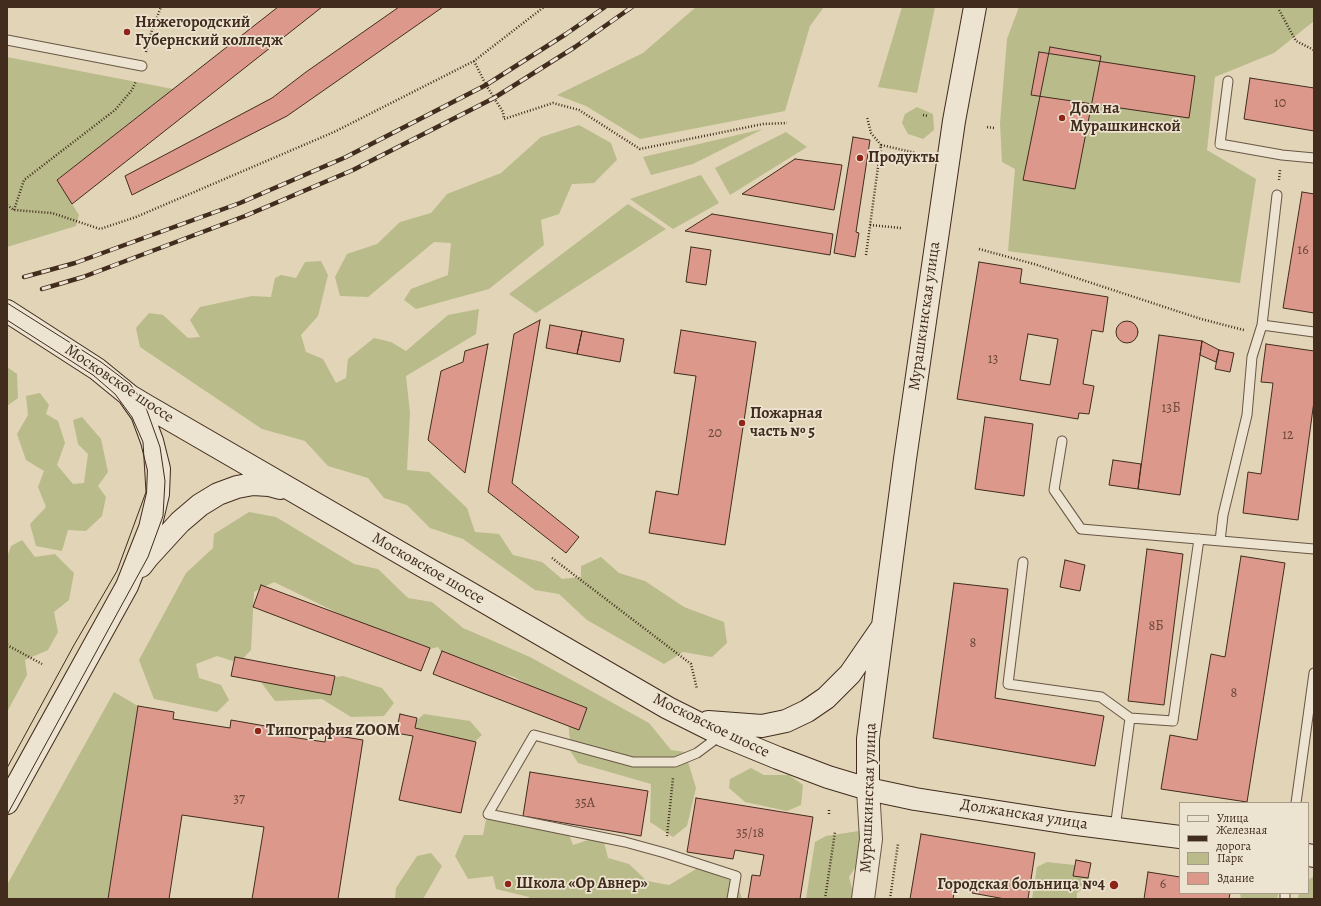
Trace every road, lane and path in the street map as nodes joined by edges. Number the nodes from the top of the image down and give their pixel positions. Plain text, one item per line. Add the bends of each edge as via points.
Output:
1 (161, 7) edge
2 (544, 7) edge
3 (975, 7) edge
4 (1279, 7) edge
5 (7, 40) edge
6 (1314, 50) edge
7 (474, 61) junction
8 (142, 66) junction
9 (1228, 81) dead end
10 (923, 114) dead end
11 (928, 116) dead end
12 (867, 117) dead end
13 (787, 123) dead end
14 (988, 127) dead end
15 (994, 128) dead end
16 (881, 145) junction
17 (916, 153) dead end
18 (1314, 158) edge
19 (1277, 195) dead end
20 (7, 205) edge
21 (14, 210) junction
22 (870, 224) junction
23 (901, 228) dead end
24 (979, 249) dead end
25 (866, 255) dead end
26 (7, 311) edge
27 (1261, 329) junction
28 (1314, 332) edge
29 (130, 396) junction
30 (1062, 441) dead end
31 (294, 492) junction
32 (1199, 539) junction
33 (1220, 541) junction
34 (1314, 549) edge
35 (552, 558) dead end
36 (1023, 562) dead end
37 (127, 586) junction
38 (883, 626) junction
39 (7, 646) edge
40 (42, 664) dead end
41 (1314, 673) edge
42 (697, 689) dead end
43 (1130, 718) junction
44 (697, 721) junction
45 (722, 735) junction
46 (675, 762) junction
47 (868, 789) junction
48 (1296, 802) edge
49 (7, 803) edge
50 (829, 810) dead end
51 (829, 814) dead end
52 (1116, 828) junction
53 (835, 832) dead end
54 (1179, 837) edge
55 (898, 844) dead end
56 (665, 853) junction
57 (732, 899) edge
58 (825, 899) edge
59 (863, 899) edge
60 (890, 899) edge

1 - 8 path
2 - 7 path
3 - 38 main road, Мурашкинская улица via 956,107 935,243
4 - 6 path via 1296,41
5 - 8 lane
7 - 13 path via 503,112 504,119 553,103 579,110 640,149 763,124
7 - 21 path via 334,132 136,217 100,229 52,213
8 - 21 path via 132,90 115,110 24,180
9 - 18 lane via 1220,144
10 - 11 path
12 - 16 path via 871,133
14 - 15 path
16 - 17 path
16 - 22 path
19 - 27 lane
20 - 21 path
22 - 23 path
22 - 25 path
24 - 27 path via 1042,266 1201,319
26 - 29 main road, Московское шоссе via 98,368
27 - 28 lane
27 - 33 lane via 1252,357 1247,415 1223,515
29 - 31 main road, Московское шоссе
29 - 37 main road via 142,414 159,469 158,494 150,528
30 - 32 lane via 1054,490 1081,529
31 - 37 main road via 269,485 253,484 218,494 180,522 148,557
31 - 44 main road, Московское шоссе via 655,700
32 - 33 lane
32 - 43 lane via 1173,721
33 - 34 lane
35 - 42 path via 691,664
36 - 43 lane via 1008,684 1101,697
37 - 49 main road
38 - 44 main road, Мурашкинская улица via 850,674 826,698 807,711 786,721 762,726
38 - 47 main road, Мурашкинская улица via 868,739
39 - 40 path
41 - 48 lane
43 - 52 lane
44 - 45 main road, Московское шоссе
45 - 46 lane via 697,753
45 - 47 main road, Московское шоссе via 828,777
46 - 56 path
46 - 56 lane via 633,762 534,735 488,814 625,842
47 - 52 main road, Должанская улица via 915,799
47 - 59 main road, Мурашкинская улица via 870,839
50 - 51 path
52 - 54 main road, Должанская улица
53 - 58 path
55 - 60 path
56 - 57 lane via 736,876

